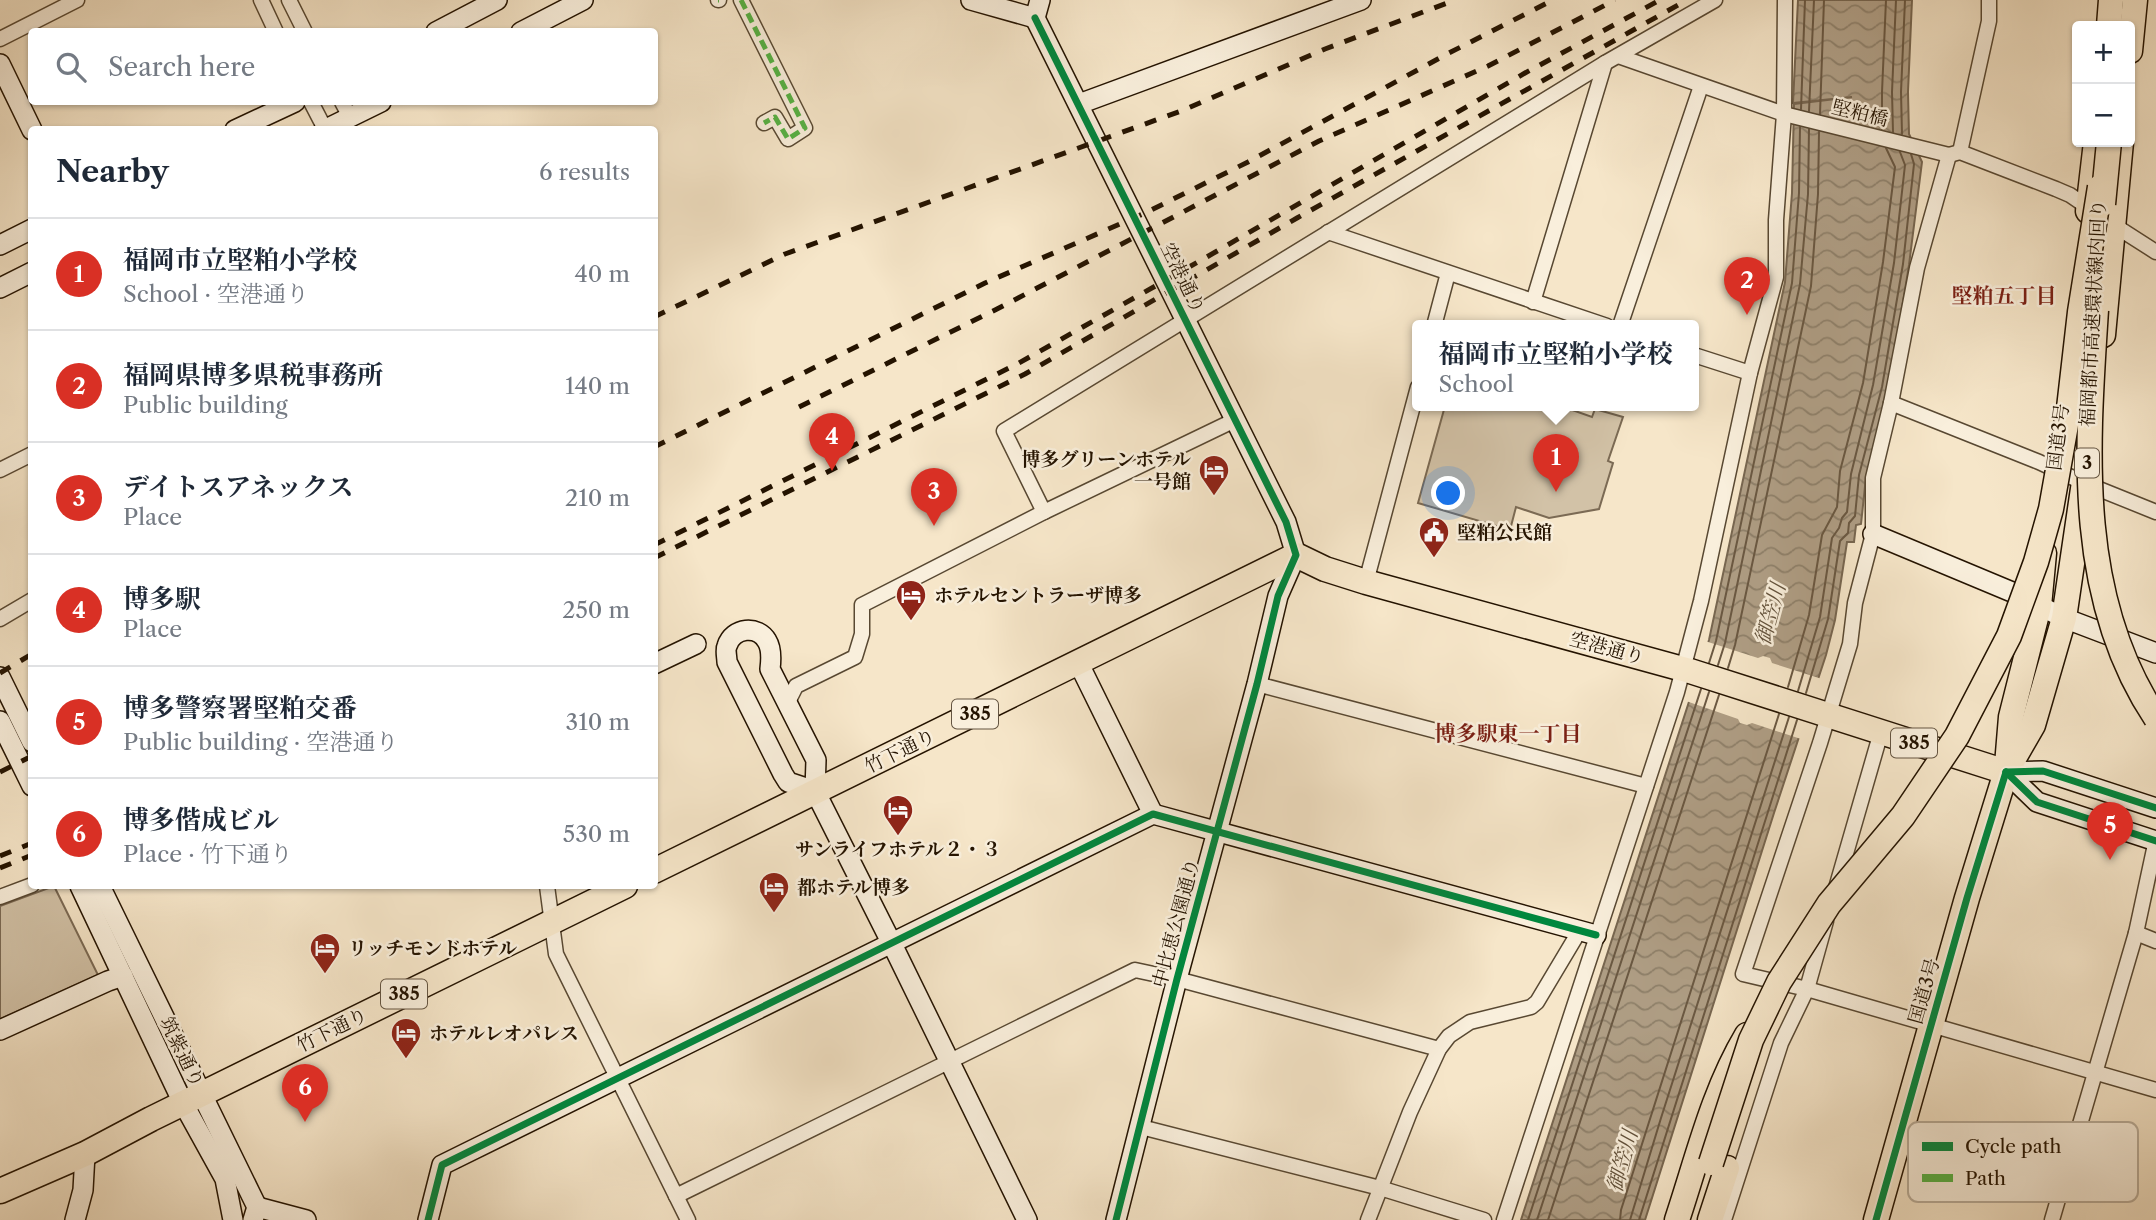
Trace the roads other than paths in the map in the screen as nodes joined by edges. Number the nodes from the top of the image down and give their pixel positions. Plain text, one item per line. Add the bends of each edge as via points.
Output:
1 (77, 0) edge
2 (261, 0) edge
3 (289, 0) edge
4 (497, 0) edge
5 (583, 0) edge
6 (741, 0) edge
7 (971, 0) edge
8 (1361, 0) edge
9 (1715, 0) edge
10 (1785, 0) edge
11 (1989, 0) edge
12 (2111, 0) edge
13 (2122, 0) edge
14 (2135, 0) edge
15 (466, 7) edge
16 (1037, 9) edge
17 (1313, 9) edge
18 (2109, 21) edge
19 (2120, 21) edge
20 (2133, 21) edge
21 (274, 28) edge
22 (303, 28) edge
23 (441, 28) edge
24 (529, 28) edge
25 (0, 39) edge
26 (1611, 59) junction
27 (0, 64) edge
28 (1701, 86) junction
29 (1079, 104) junction
30 (289, 105) edge
31 (313, 105) edge
32 (366, 105) edge
33 (346, 109) edge
34 (1784, 114) junction
35 (764, 123) dead end
36 (30, 126) edge
37 (244, 126) edge
38 (323, 126) edge
39 (328, 126) edge
40 (2096, 147) edge
41 (2107, 147) edge
42 (2120, 147) edge
43 (1955, 153) junction
44 (2101, 210) junction
45 (28, 231) edge
46 (1328, 232) junction
47 (0, 245) edge
48 (2156, 252) edge
49 (1448, 273) junction
50 (28, 274) edge
51 (0, 288) edge
52 (1533, 302) junction
53 (1186, 320) junction
54 (1436, 320) edge
55 (1588, 320) edge
56 (1622, 320) edge
57 (1699, 357) edge
58 (1750, 373) junction
59 (1891, 403) junction
60 (1412, 410) edge
61 (1235, 420) junction
62 (28, 456) edge
63 (2053, 469) junction
64 (0, 470) edge
65 (2084, 483) junction
66 (1044, 512) junction
67 (2156, 512) edge
68 (1873, 534) junction
69 (1296, 555) junction
70 (1366, 582) junction
71 (28, 602) edge
72 (2039, 606) junction
73 (2064, 618) junction
74 (0, 619) edge
75 (696, 643) dead end
76 (2156, 653) edge
77 (658, 662) edge
78 (1078, 662) junction
79 (1686, 670) junction
80 (0, 677) edge
81 (1257, 684) junction
82 (787, 704) junction
83 (1825, 713) junction
84 (0, 720) edge
85 (2156, 720) edge
86 (1881, 732) junction
87 (28, 735) edge
88 (2006, 772) junction
89 (28, 778) edge
90 (1646, 786) junction
91 (816, 791) junction
92 (2156, 808) edge
93 (1153, 814) junction
94 (1217, 831) junction
95 (2156, 841) edge
96 (658, 869) edge
97 (28, 886) edge
98 (81, 889) edge
99 (101, 889) edge
100 (547, 889) edge
101 (619, 889) edge
102 (0, 897) edge
103 (552, 921) junction
104 (1588, 932) junction
105 (2136, 933) junction
106 (2156, 941) edge
107 (892, 944) junction
108 (123, 976) junction
109 (1177, 979) junction
110 (1779, 982) junction
111 (1807, 989) junction
112 (1930, 1025) junction
113 (0, 1030) edge
114 (1439, 1049) junction
115 (949, 1061) junction
116 (2096, 1073) junction
117 (618, 1079) junction
118 (2156, 1090) edge
119 (193, 1098) junction
120 (2081, 1122) edge
121 (1141, 1127) junction
122 (85, 1154) junction
123 (1380, 1188) junction
124 (0, 1191) edge
125 (676, 1196) junction
126 (2057, 1202) edge
127 (255, 1213) edge
128 (75, 1220) edge
129 (233, 1220) edge
130 (306, 1220) edge
131 (428, 1220) edge
132 (688, 1220) edge
133 (1027, 1220) edge
134 (1116, 1220) edge
135 (1368, 1220) edge
136 (1483, 1220) edge
137 (1504, 1220) edge
138 (1677, 1220) edge
139 (1693, 1220) edge
140 (1710, 1220) edge
141 (1724, 1220) edge
142 (1876, 1220) edge
143 (2052, 1220) edge

1 - 25 street
2 - 21 street
3 - 22 street
4 - 15 street
5 - 24 street
6 - 35 street via 805,128 788,138 775,117
7 - 16 street
8 - 17 street
9 - 26 street
10 - 34 street
11 - 43 street via 1989,21
12 - 18 highway
13 - 19 highway
14 - 20 highway
15 - 23 street
16 - 29 street, 空港通り
17 - 29 street
26 - 28 street, 堅粕橋
26 - 46 street
26 - 52 street
27 - 36 street
28 - 34 street, 堅粕橋
28 - 56 street
29 - 53 street, 空港通り
30 - 37 street
31 - 38 street
32 - 33 street
33 - 39 street
34 - 43 street, 堅粕橋
34 - 58 street via 1776,277
40 - 44 highway, 国道3号 / 3
41 - 44 highway, bridge
42 - 44 highway, 国道3号 / 3
43 - 44 street, 堅粕橋
43 - 59 street via 1917,268
44 - 48 street, 堅粕橋
44 - 63 highway, 国道3号 / 3
44 - 65 highway, 国道3号 / 3 via 2095,415
44 - 85 highway, bridge via 2090,418 2095,559 2112,629
44 - 110 highway, bridge via 2080,312 2051,509 2009,636 1957,736 1903,816 1829,904
44 - 140 highway, bridge via 2060,496 2021,639 1973,741 1916,825 1840,914 1792,988 1767,1045
45 - 47 street
46 - 49 street
46 - 53 street
49 - 52 street
49 - 54 street
50 - 51 street
52 - 55 street
53 - 61 street, 空港通り
53 - 66 street via 1004,431
57 - 58 street
58 - 79 street
59 - 63 street
59 - 68 street via 1873,478
60 - 70 street
61 - 66 street
61 - 69 street, 空港通り via 1286,522
62 - 64 street
63 - 65 street
63 - 72 highway, 国道3号 / 3
65 - 67 street
65 - 73 highway, 国道3号 / 3
66 - 82 street via 862,606 862,634 855,657 796,686
68 - 72 street
68 - 83 street via 1854,603 1850,644
69 - 70 highway, 空港通り / 385
69 - 78 highway, 竹下通り / 385
69 - 81 street, 中比恵公園通り via 1278,596
70 - 79 highway, 空港通り / 385
71 - 74 street
72 - 73 street
72 - 88 highway, 国道3号 / 3 via 2011,717
73 - 76 street
73 - 88 highway, 国道3号 / 3 via 2033,724
75 - 77 street
78 - 91 highway, 竹下通り / 385
78 - 93 street
79 - 83 highway, 空港通り / 385
79 - 90 street
80 - 87 street
81 - 90 street
81 - 94 street, 中比恵公園通り
82 - 91 street via 816,760
82 - 91 street via 770,670 768,642 758,632 745,630 732,636 726,647 727,662 783,774 788,782
83 - 86 highway, 空港通り / 385
83 - 111 street via 1743,974
84 - 89 street
86 - 88 highway, 空港通り / 385
86 - 111 street
88 - 92 street, 空港通り via 2043,772
88 - 95 street, 空港通り via 2037,802
88 - 112 highway, 国道3号 / 3
90 - 104 street
91 - 96 highway, 竹下通り / 385
91 - 107 street
93 - 94 street
93 - 107 street
94 - 104 street
94 - 109 street, 中比恵公園通り
95 - 105 street
97 - 102 street
98 - 108 street, 筑紫通り
99 - 119 street, 筑紫通り
100 - 103 street
101 - 103 highway, 竹下通り / 385
103 - 117 street via 556,954
103 - 119 highway, 竹下通り / 385
104 - 114 street via 1531,1007 1470,1023
104 - 137 street
105 - 106 street
105 - 116 street
107 - 115 street
107 - 117 street
108 - 113 street
108 - 119 street, 筑紫通り
109 - 114 street
109 - 115 street via 1135,970
109 - 121 street, 中比恵公園通り
110 - 138 highway, bridge via 1731,1061
110 - 139 highway, bridge via 1751,1040
111 - 112 street
111 - 141 street via 1781,1043
112 - 116 street
112 - 142 highway, 国道3号 / 3
114 - 123 street
115 - 125 street
115 - 133 street
116 - 118 street
116 - 120 street
117 - 125 street
117 - 131 street via 442,1165
119 - 122 highway, 竹下通り / 385
119 - 127 street, 筑紫通り via 215,1124
119 - 129 street, 筑紫通り via 225,1179
121 - 123 street
121 - 134 street, 中比恵公園通り
122 - 124 highway, 竹下通り / 385
122 - 128 street
123 - 135 street
123 - 136 street
125 - 132 street
126 - 143 street
127 - 130 street

